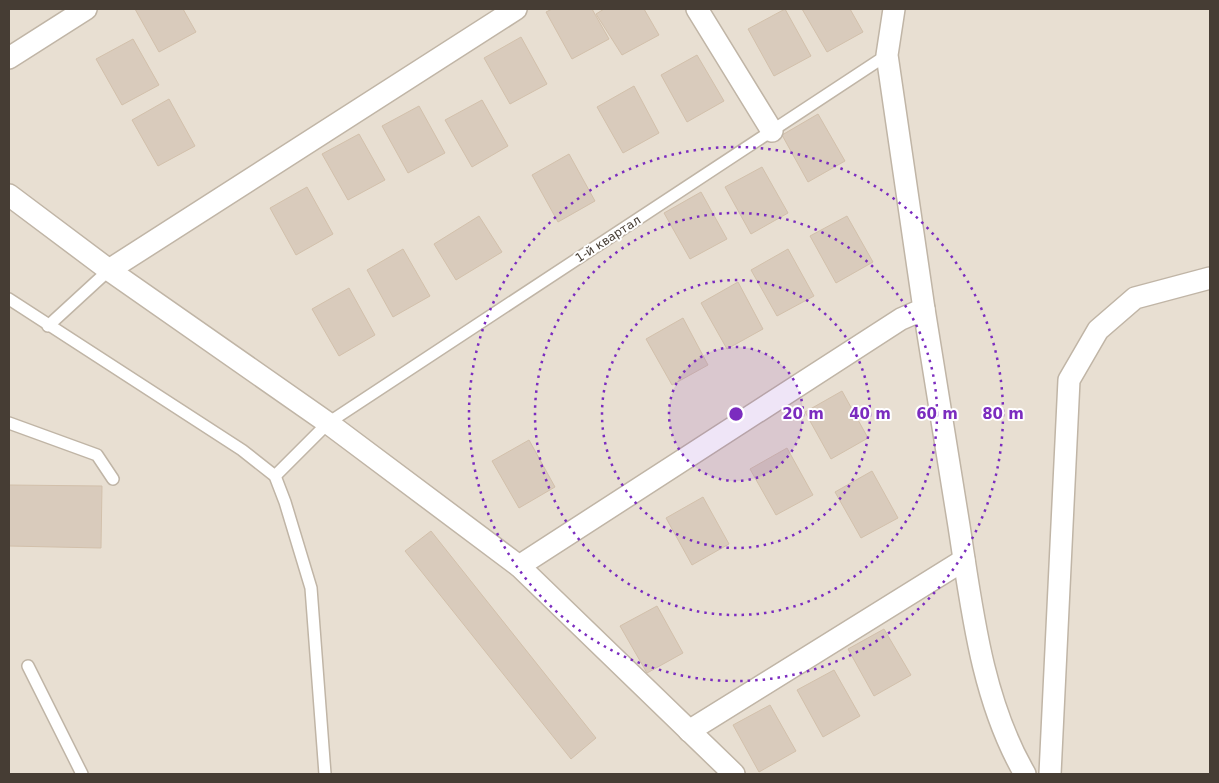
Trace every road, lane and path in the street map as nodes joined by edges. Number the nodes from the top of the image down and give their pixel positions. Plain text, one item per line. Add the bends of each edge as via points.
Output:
1 (86, 9) edge
2 (516, 9) edge
3 (697, 9) edge
4 (894, 9) edge
5 (887, 55) junction
6 (9, 58) edge
7 (772, 131) junction
8 (9, 194) edge
9 (110, 270) junction
10 (1210, 278) edge
11 (9, 299) edge
12 (924, 309) junction
13 (48, 326) junction
14 (9, 423) edge
15 (328, 423) junction
16 (275, 476) junction
17 (114, 478) dead end
18 (964, 560) junction
19 (519, 566) junction
20 (28, 666) dead end
21 (689, 731) junction
22 (82, 774) edge
23 (325, 774) edge
24 (734, 774) edge
25 (1025, 774) edge
26 (1050, 774) edge

1 - 6 street
2 - 9 street
3 - 7 street
4 - 5 street
5 - 7 lane, 1-й квартал
5 - 12 street
7 - 15 lane, 1-й квартал
8 - 9 street
9 - 13 lane
9 - 15 street
10 - 26 street via 1134,298 1098,330 1069,380
11 - 13 lane
12 - 18 street
12 - 19 street via 901,319
13 - 16 lane via 242,450
14 - 17 lane via 97,455
15 - 16 lane, 1-й квартал
15 - 19 street
16 - 23 lane via 311,588
18 - 21 street
18 - 25 street via 989,688 1012,753
19 - 21 street
20 - 22 lane
21 - 24 street

